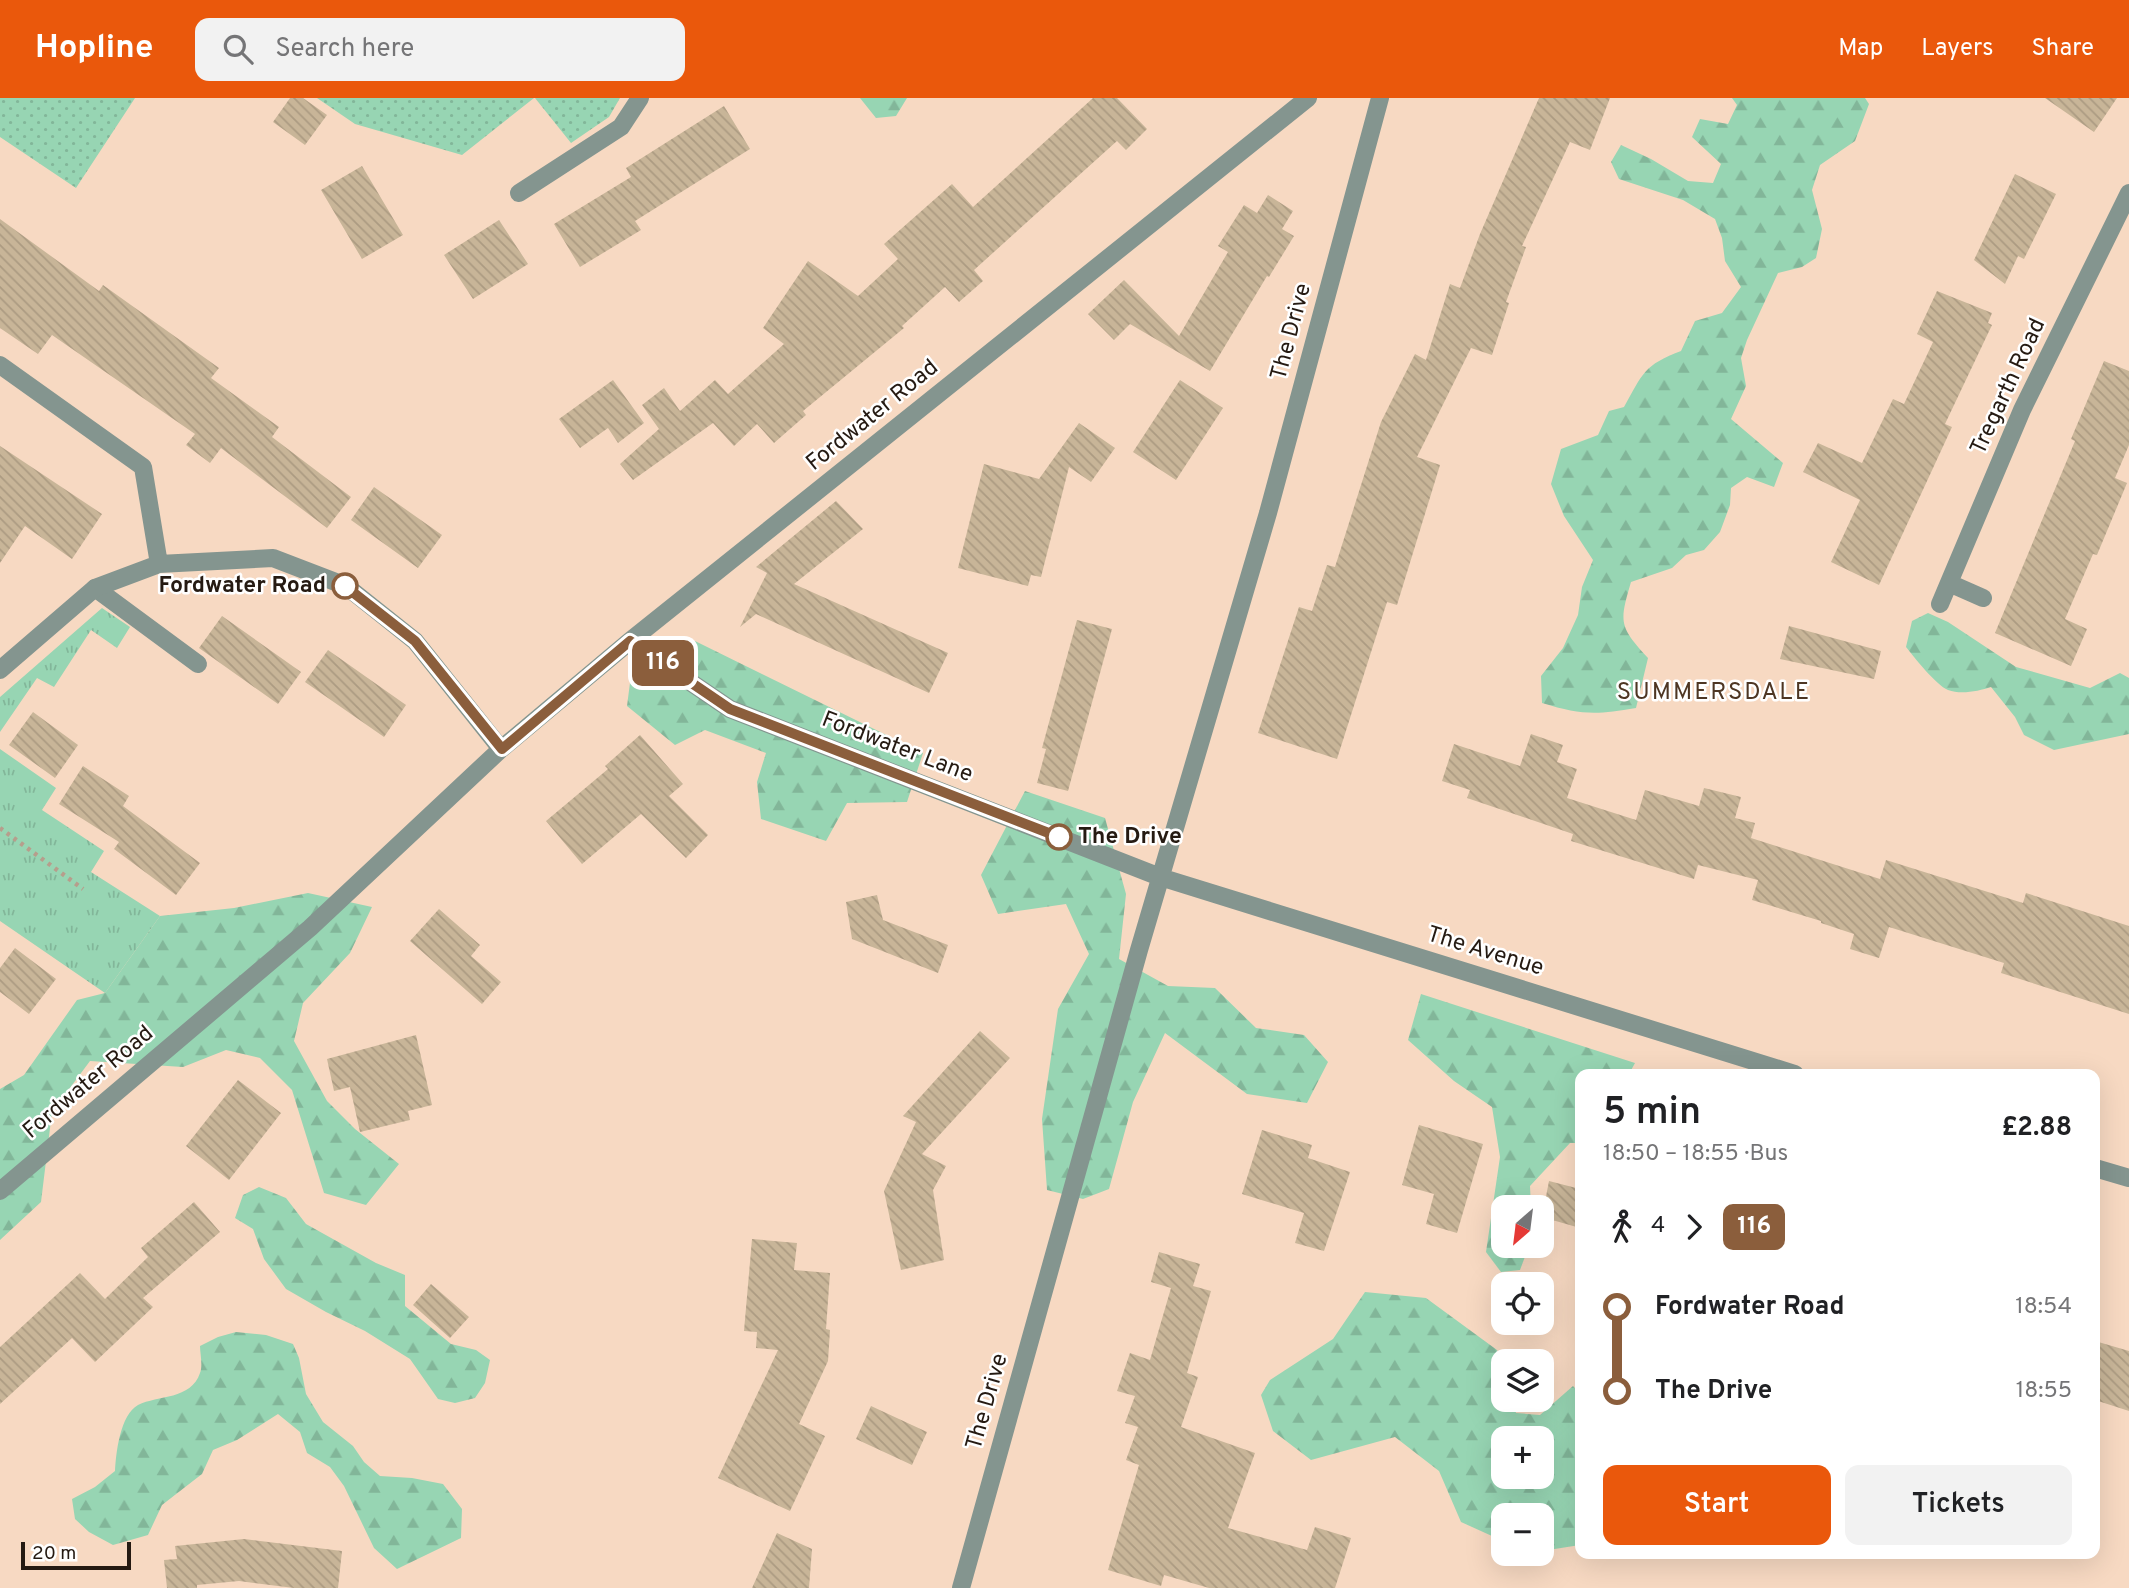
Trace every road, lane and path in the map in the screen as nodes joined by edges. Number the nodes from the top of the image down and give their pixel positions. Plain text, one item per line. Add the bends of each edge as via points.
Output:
1 (640, 98) edge
2 (1308, 98) edge
3 (1380, 98) edge
4 (519, 193) dead end
5 (2129, 193) edge
6 (0, 365) edge
7 (159, 564) junction
8 (1949, 583) junction
9 (95, 589) junction
10 (1983, 598) dead end
11 (1940, 604) dead end
12 (630, 641) junction
13 (198, 664) dead end
14 (0, 670) edge
15 (502, 749) junction
16 (0, 828) edge
17 (1160, 877) junction
18 (83, 889) dead end
19 (1779, 1069) edge
20 (2100, 1169) edge
21 (2129, 1178) edge
22 (0, 1191) edge
23 (961, 1588) edge

1 - 4 street via 621,127
2 - 12 street, Fordwater Road
3 - 17 street, The Drive via 1268,513
5 - 8 street, Tregarth Road via 2022,410
6 - 7 street via 143,467
7 - 9 street
7 - 15 street via 273,558 345,586 415,641
8 - 10 street
8 - 11 street, Tregarth Road
9 - 13 street
9 - 14 street
12 - 15 street, Fordwater Road
12 - 17 street, Fordwater Lane via 730,709
15 - 22 street, Fordwater Road via 310,928
16 - 18 path
17 - 19 street, The Avenue
17 - 23 street, The Drive
20 - 21 street

